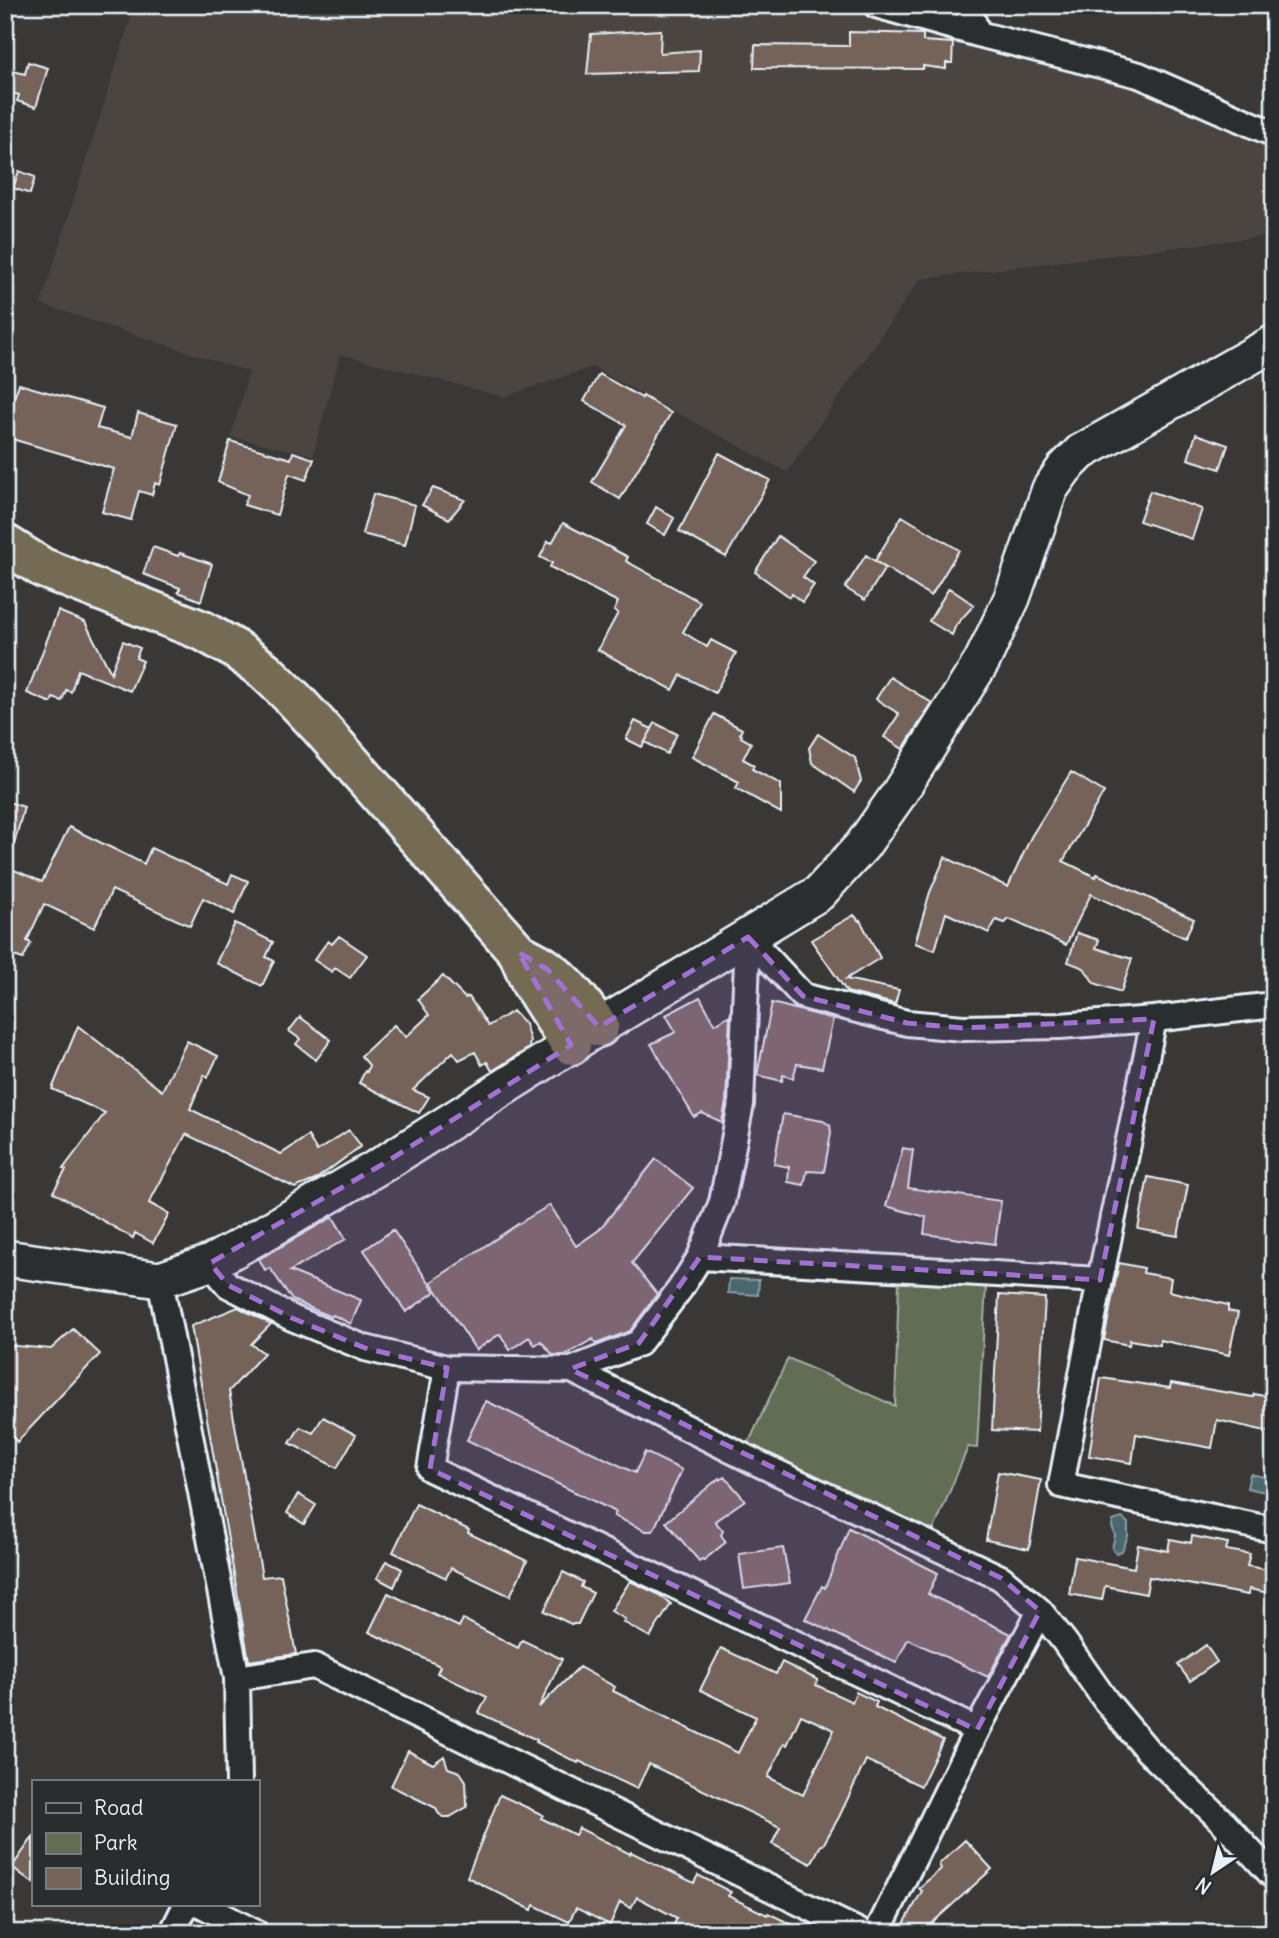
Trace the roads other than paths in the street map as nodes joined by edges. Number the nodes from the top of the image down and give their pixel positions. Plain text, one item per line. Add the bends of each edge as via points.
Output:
1 (876, 5) edge
2 (967, 5) edge
3 (978, 34) junction
4 (1274, 134) edge
5 (1274, 342) edge
6 (5, 544) edge
7 (5, 567) edge
8 (43, 568) junction
9 (748, 937) junction
10 (1274, 1005) edge
11 (1154, 1018) junction
12 (585, 1036) junction
13 (700, 1257) junction
14 (5, 1258) edge
15 (210, 1263) junction
16 (160, 1280) junction
17 (1100, 1280) junction
18 (447, 1368) junction
19 (572, 1370) junction
20 (1274, 1530) edge
21 (1040, 1611) junction
22 (237, 1678) junction
23 (977, 1730) junction
24 (239, 1780) edge
25 (1274, 1877) edge
26 (186, 1906) edge
27 (204, 1906) edge
28 (172, 1933) edge
29 (256, 1933) edge
30 (862, 1933) edge
31 (877, 1933) edge

1 - 3 street
2 - 3 street
3 - 4 street via 1139,75
5 - 9 street via 1081,452 1064,469 1050,488 1012,598 982,661 898,794 862,846 819,893
6 - 8 highway
7 - 8 highway
8 - 12 highway via 203,631 264,671 318,725 518,953 547,968 587,1010
9 - 11 street via 803,996 907,1023 963,1028
9 - 12 street
9 - 13 street via 741,1104 722,1202
10 - 11 street
11 - 17 street
12 - 15 street via 383,1164
13 - 17 street
13 - 19 street via 639,1343
14 - 16 street
15 - 16 street
15 - 18 street via 228,1285 292,1318 365,1348
16 - 22 street
17 - 20 street via 1061,1485
18 - 19 street
18 - 23 street via 430,1469
19 - 21 street via 1001,1578
21 - 23 street
21 - 25 street via 1147,1751
22 - 24 street
22 - 30 street via 314,1666
23 - 31 street
26 - 28 street
27 - 29 street

